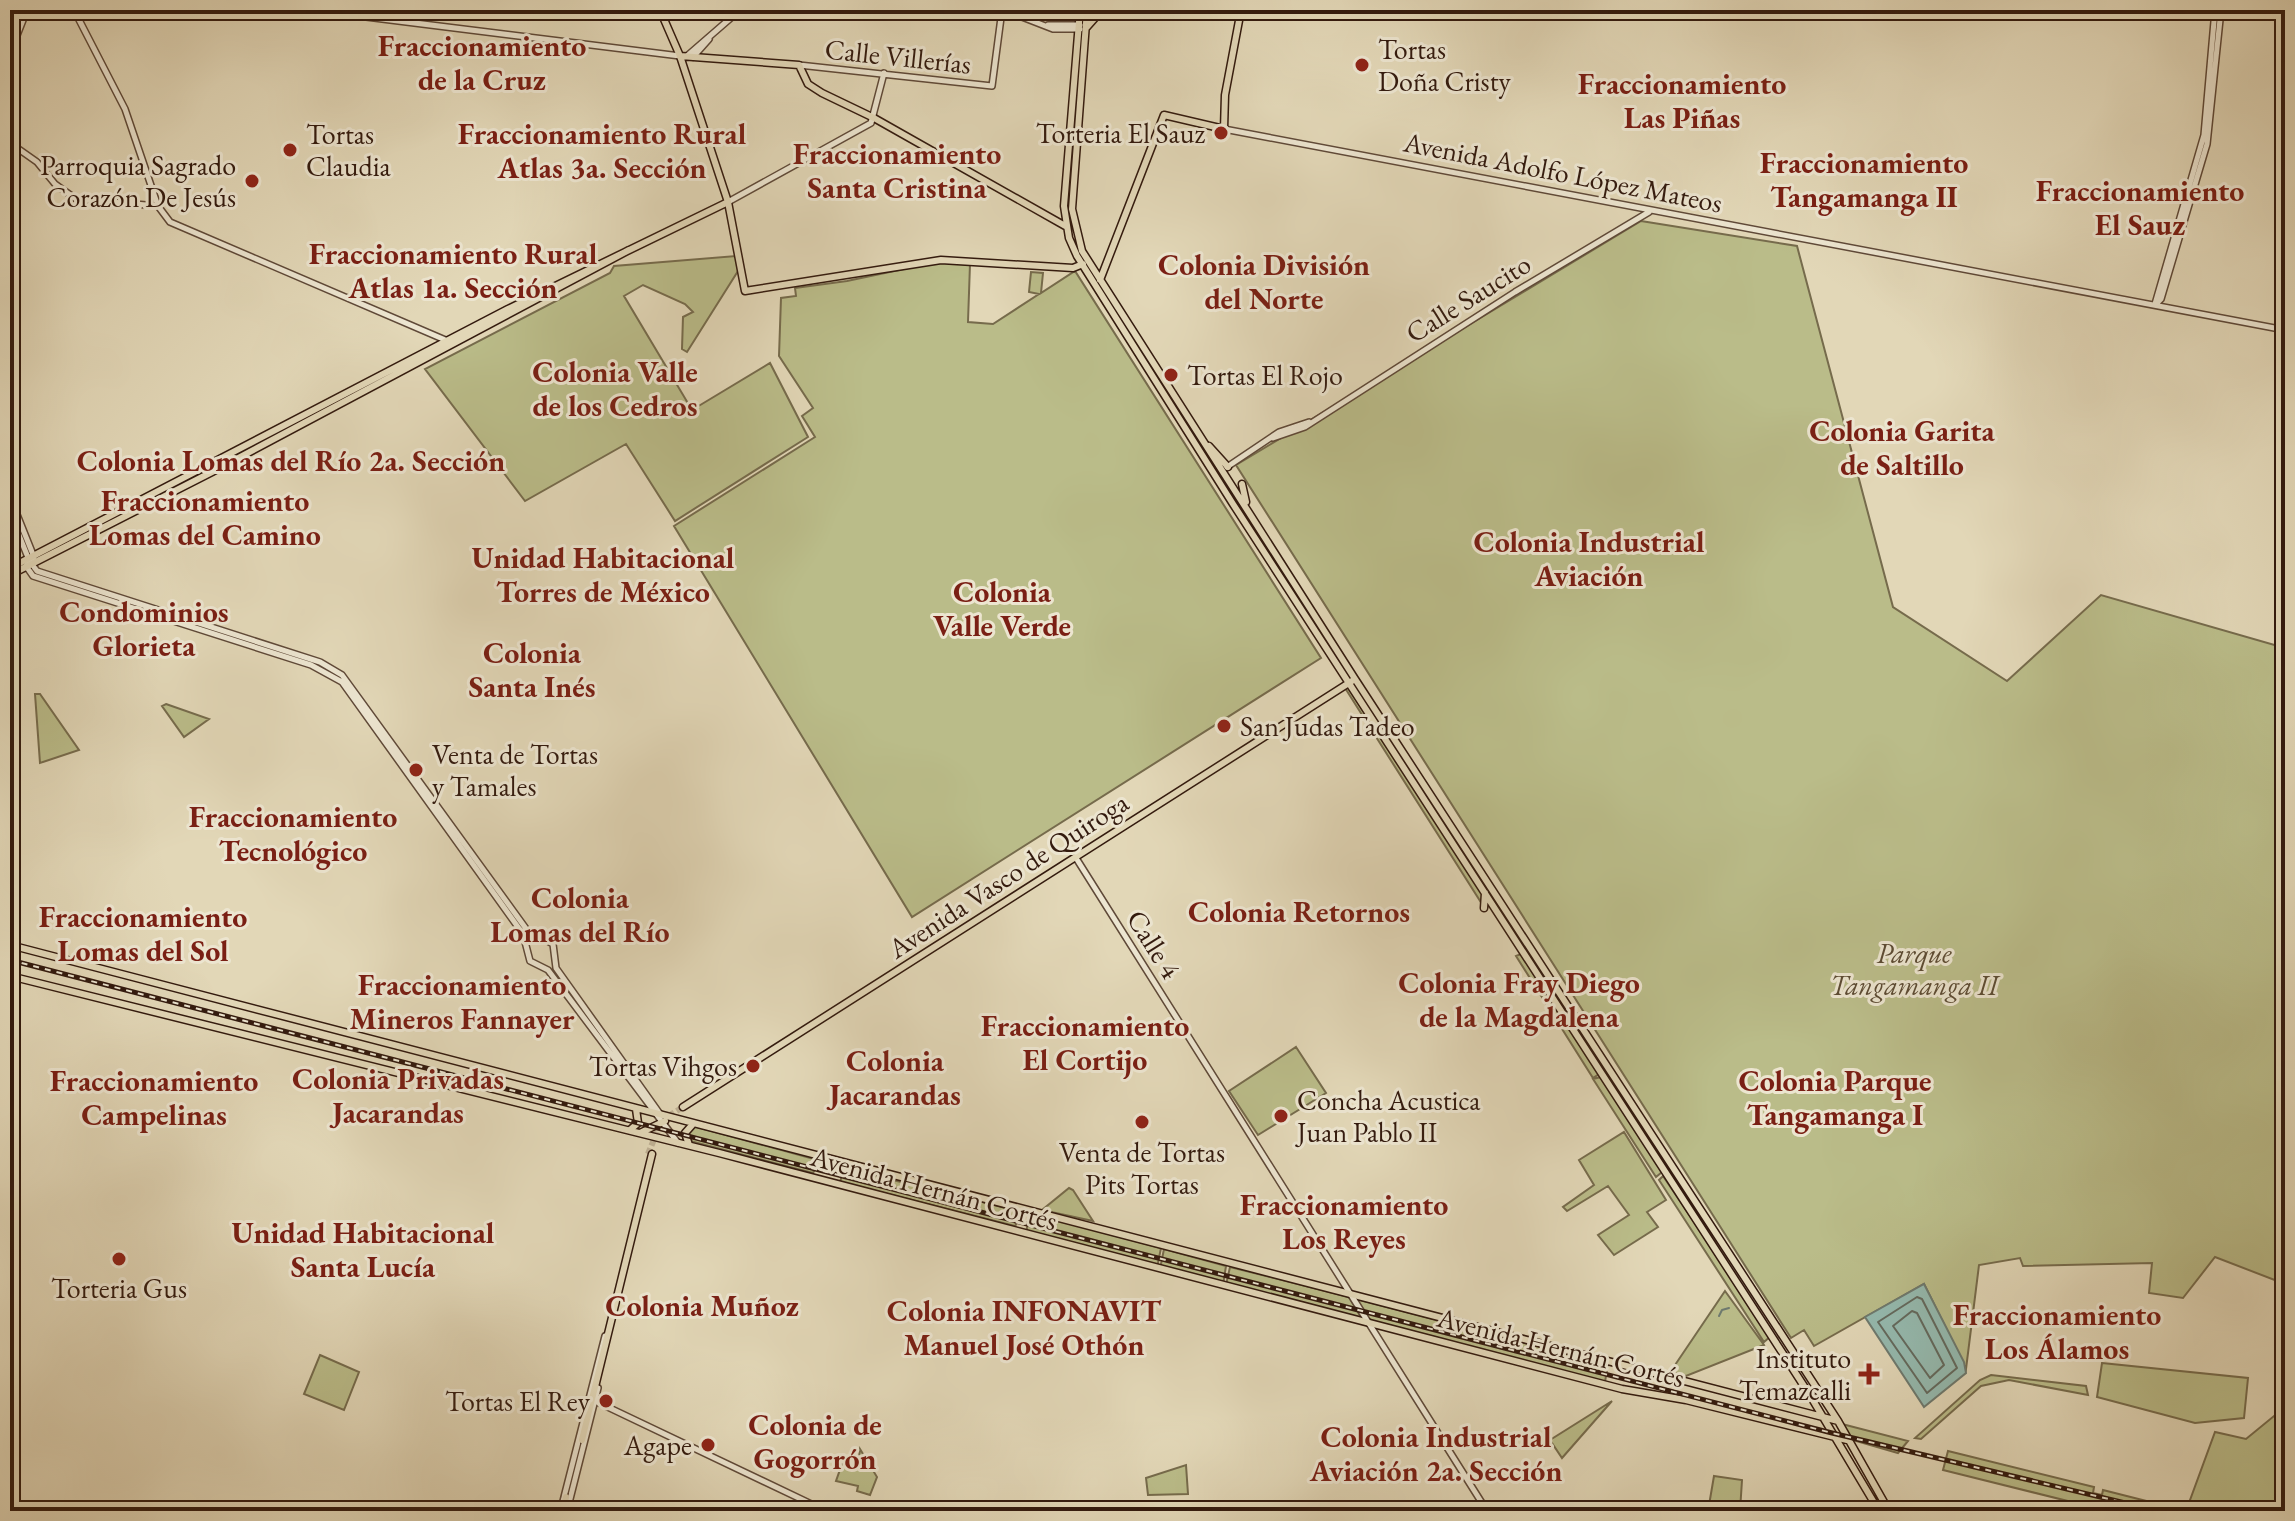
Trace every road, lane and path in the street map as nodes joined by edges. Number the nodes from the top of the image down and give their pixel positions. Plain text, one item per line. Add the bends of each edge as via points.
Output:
1 (27, 10) edge
2 (74, 10) edge
3 (310, 10) edge
4 (660, 10) edge
5 (740, 10) edge
6 (1003, 10) edge
7 (1080, 10) edge
8 (1087, 10) edge
9 (1102, 10) edge
10 (1241, 10) edge
11 (2218, 10) edge
12 (1084, 26) junction
13 (10, 53) edge
14 (686, 56) junction
15 (799, 65) junction
16 (884, 73) junction
17 (874, 118) junction
18 (1224, 129) junction
19 (10, 143) edge
20 (728, 202) junction
21 (158, 206) junction
22 (1632, 209) junction
23 (1650, 212) junction
24 (1634, 220) junction
25 (1066, 225) junction
26 (1077, 239) junction
27 (1106, 263) junction
28 (1087, 264) junction
29 (1100, 279) junction
30 (1095, 286) junction
31 (2155, 305) junction
32 (2285, 330) edge
33 (451, 343) junction
34 (1167, 384) junction
35 (1160, 389) junction
36 (1225, 468) junction
37 (1242, 484) dead end
38 (10, 497) edge
39 (1233, 504) junction
40 (1247, 509) junction
41 (10, 513) edge
42 (30, 562) junction
43 (10, 568) edge
44 (10, 575) edge
45 (76, 584) junction
46 (73, 591) junction
47 (1334, 652) junction
48 (1352, 681) junction
49 (1076, 858) junction
50 (1485, 893) junction
51 (1484, 908) dead end
52 (531, 933) junction
53 (524, 939) junction
54 (10, 945) edge
55 (554, 964) junction
56 (544, 968) junction
57 (10, 976) edge
58 (683, 1107) tunnel mouth
59 (636, 1109) junction
60 (653, 1113) junction
61 (663, 1120) junction
62 (693, 1124) junction
63 (630, 1130) junction
64 (639, 1133) junction
65 (678, 1143) junction
66 (689, 1145) junction
67 (650, 1154) tunnel mouth
68 (1351, 1296) junction
69 (1367, 1322) junction
70 (606, 1336) junction
71 (1812, 1400) junction
72 (595, 1401) junction
73 (1800, 1411) junction
74 (1823, 1417) junction
75 (1838, 1421) junction
76 (1835, 1437) junction
77 (582, 1440) dead end
78 (1847, 1440) junction
79 (567, 1497) dead end
80 (10, 1505) edge
81 (17, 1511) edge
82 (564, 1511) edge
83 (826, 1511) edge
84 (1487, 1511) edge
85 (1879, 1511) edge
86 (1889, 1511) edge

1 - 13 street
2 - 21 street via 125,109
3 - 14 street
4 - 14 main road
5 - 14 street
6 - 12 street via 1048,26
6 - 16 street, Calle Villerías via 992,86
7 - 12 main road
8 - 12 main road
9 - 12 main road
10 - 18 main road
11 - 31 street via 2207,144
12 - 25 main road
12 - 26 main road via 1072,209
14 - 15 main road
14 - 20 main road
15 - 16 street, Calle Villerías
15 - 17 main road via 815,90
16 - 17 street
17 - 20 street
17 - 25 main road
18 - 22 street, Avenida Adolfo López Mateos
18 - 27 main road, Avenida Adolfo López Mateos via 1164,115
19 - 21 street via 76,199
20 - 28 main road via 745,291 941,260 1073,268
20 - 33 main road
21 - 33 street via 174,225
22 - 23 street, Avenida Adolfo López Mateos
22 - 24 street
23 - 24 street, Calle Saucito
23 - 31 street, Avenida Adolfo López Mateos
24 - 36 street, Calle Saucito via 1310,422
25 - 26 main road
25 - 28 main road
26 - 28 main road
27 - 28 main road
27 - 29 main road
28 - 29 main road
28 - 30 main road
29 - 30 main road
29 - 34 main road
30 - 35 main road
31 - 32 street, Avenida Adolfo López Mateos
33 - 42 main road
34 - 35 main road
34 - 36 main road
35 - 39 main road
36 - 39 main road via 1220,479
36 - 40 main road
37 - 40 main road
38 - 42 street
39 - 47 main road
40 - 47 main road
41 - 42 street
42 - 43 main road
42 - 44 main road
42 - 45 street via 37,571
42 - 46 street via 33,576
45 - 46 street
45 - 52 street via 330,666 351,685
46 - 53 street via 333,675
47 - 48 main road
48 - 49 main road, Avenida Vasco de Quiroga
48 - 50 main road
48 - 75 main road
49 - 58 main road, Avenida Vasco de Quiroga
49 - 68 street, Calle 4
50 - 51 main road
50 - 71 main road
52 - 53 street
52 - 55 street via 553,944
53 - 56 street via 530,961
54 - 59 main road, Avenida Hernán Cortés
55 - 56 street
55 - 61 street
56 - 60 street
57 - 63 main road, Avenida Hernán Cortés
59 - 60 main road, Avenida Hernán Cortés
59 - 63 main road via 638,1123
60 - 61 main road, Avenida Hernán Cortés
61 - 62 main road, Avenida Hernán Cortés
61 - 64 main road
61 - 65 street
62 - 66 main road via 685,1133
62 - 68 main road, Avenida Hernán Cortés
63 - 64 main road, Avenida Hernán Cortés
64 - 65 main road, Avenida Hernán Cortés
65 - 66 main road, Avenida Hernán Cortés
66 - 69 main road, Avenida Hernán Cortés
67 - 70 main road
68 - 69 street, Calle 4
68 - 73 main road, Avenida Hernán Cortés
69 - 76 main road, Avenida Hernán Cortés via 1622,1389
69 - 84 street, Calle 4
70 - 72 street
70 - 77 main road
70 - 82 street
71 - 73 main road
71 - 74 main road
72 - 82 street
72 - 83 street
73 - 74 main road, Avenida Hernán Cortés
74 - 75 main road, Avenida Hernán Cortés
74 - 76 main road
75 - 78 main road
76 - 78 main road, Avenida Hernán Cortés
76 - 85 main road
78 - 86 main road
79 - 82 main road
80 - 81 main road

